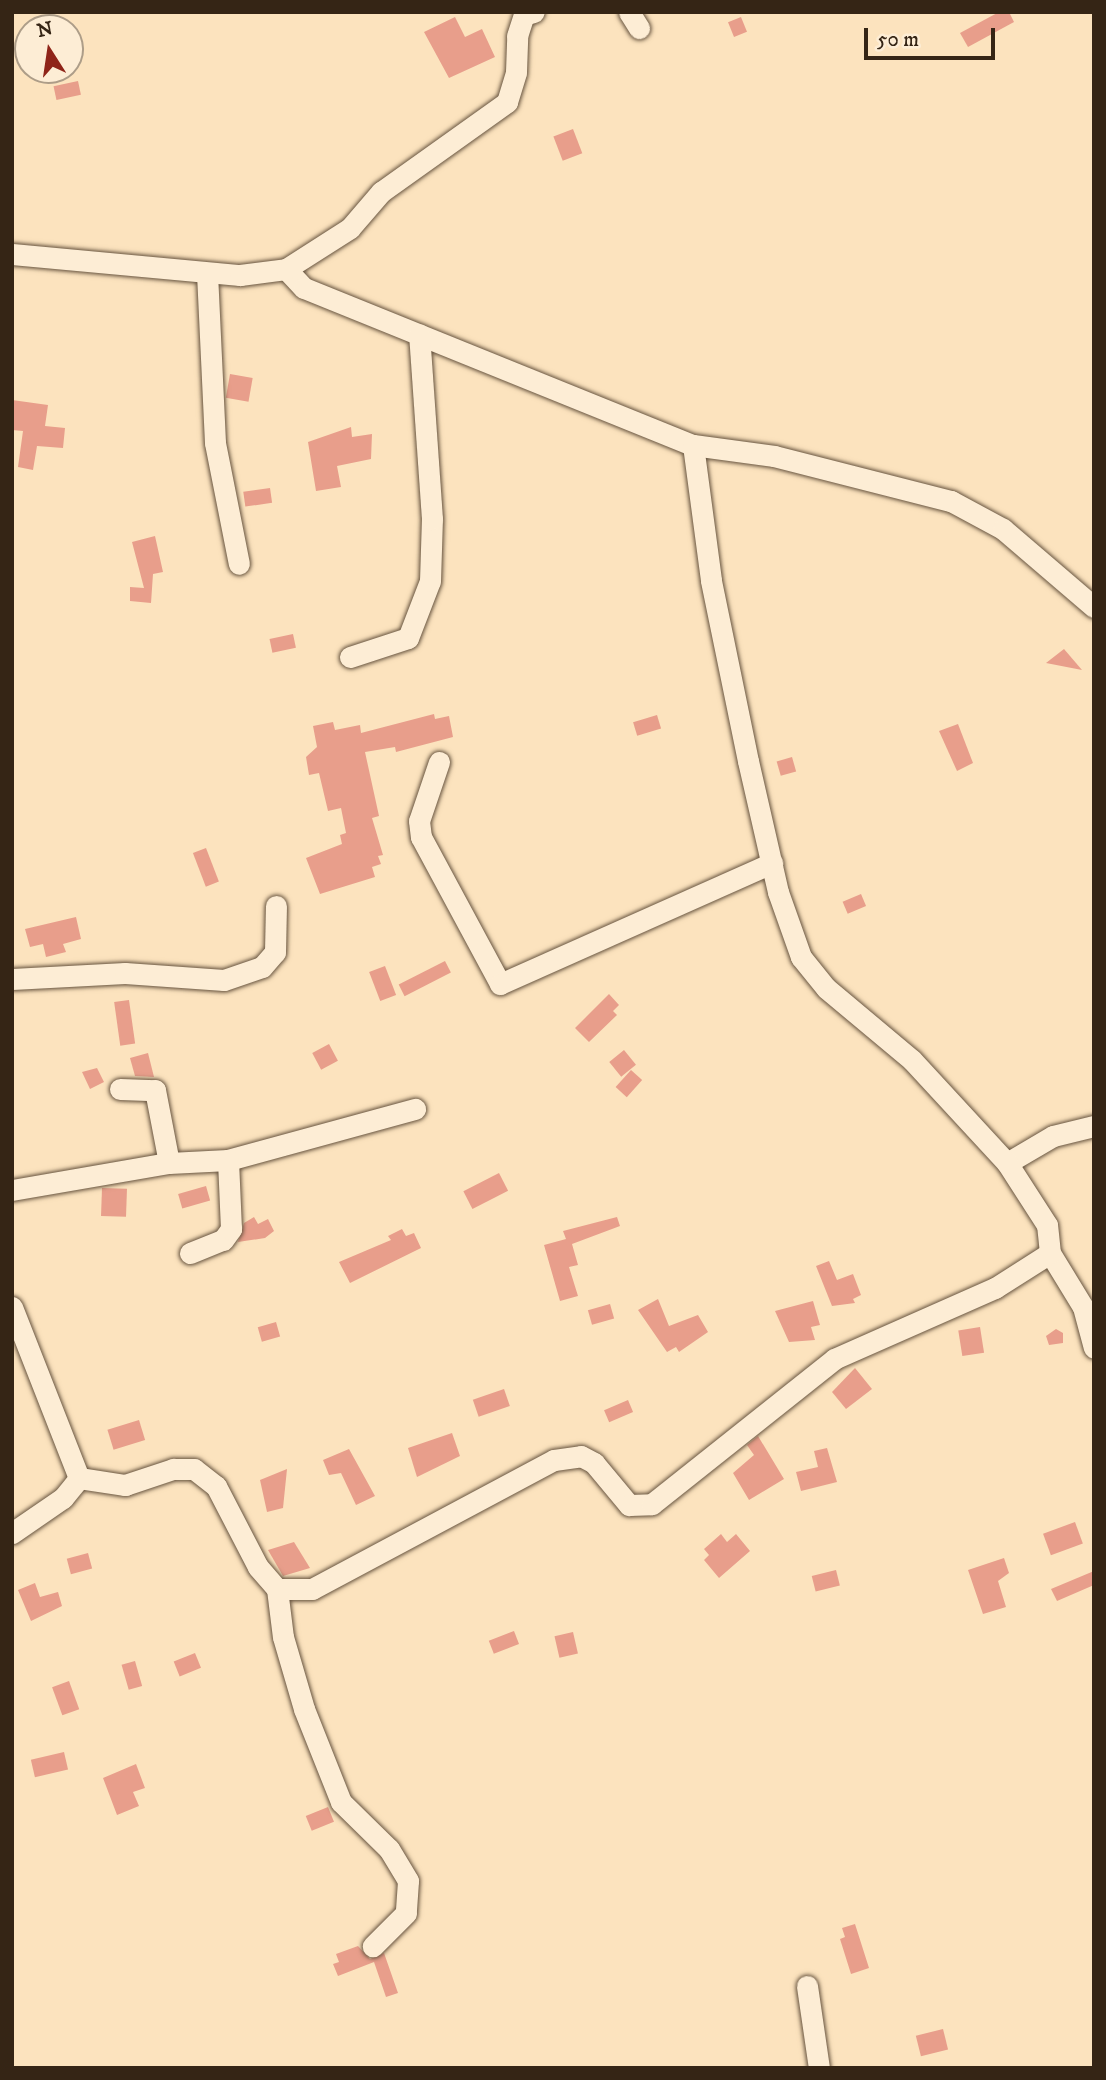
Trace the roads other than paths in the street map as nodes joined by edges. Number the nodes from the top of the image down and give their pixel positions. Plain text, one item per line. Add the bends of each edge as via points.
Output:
1 (534, 12) edge
2 (12, 254) edge
3 (286, 269) junction
4 (208, 274) junction
5 (419, 334) junction
6 (693, 445) junction
7 (239, 564) dead end
8 (1094, 607) edge
9 (350, 657) dead end
10 (439, 762) dead end
11 (772, 863) junction
12 (276, 906) dead end
13 (12, 979) edge
14 (120, 1089) dead end
15 (415, 1109) dead end
16 (1094, 1126) edge
17 (229, 1160) junction
18 (169, 1163) junction
19 (1007, 1163) junction
20 (12, 1190) edge
21 (190, 1253) dead end
22 (1050, 1253) junction
23 (12, 1307) edge
24 (1094, 1348) edge
25 (79, 1478) junction
26 (12, 1533) edge
27 (277, 1588) junction
28 (373, 1945) dead end
29 (807, 1986) dead end
30 (820, 2068) edge

1 - 3 street via 524,15 517,36 516,72 507,102 381,192 350,228
2 - 4 street
3 - 4 street
3 - 5 street via 304,288
4 - 7 street via 215,443
5 - 6 street
5 - 9 street via 432,519 430,582 408,638
6 - 8 street via 774,456 951,501 1003,529
6 - 11 street via 711,580
10 - 11 street via 419,821 421,837 500,984
11 - 19 street via 810,971 912,1060
12 - 13 street via 275,952 262,967 224,980 125,973
14 - 18 street via 155,1090
15 - 17 street
16 - 19 street via 1053,1136
17 - 18 street
17 - 21 street via 231,1228 223,1240
18 - 20 street
19 - 22 street via 1047,1225
22 - 24 street via 1083,1307
22 - 27 street via 995,1288 834,1359 652,1504 629,1505 594,1463 581,1456 554,1460 312,1589
23 - 25 street
25 - 26 street via 63,1498
25 - 27 street via 125,1485 173,1469 194,1469 216,1486 258,1567
27 - 28 street via 283,1637 304,1709 341,1802 389,1849 408,1881 406,1913
29 - 30 street

